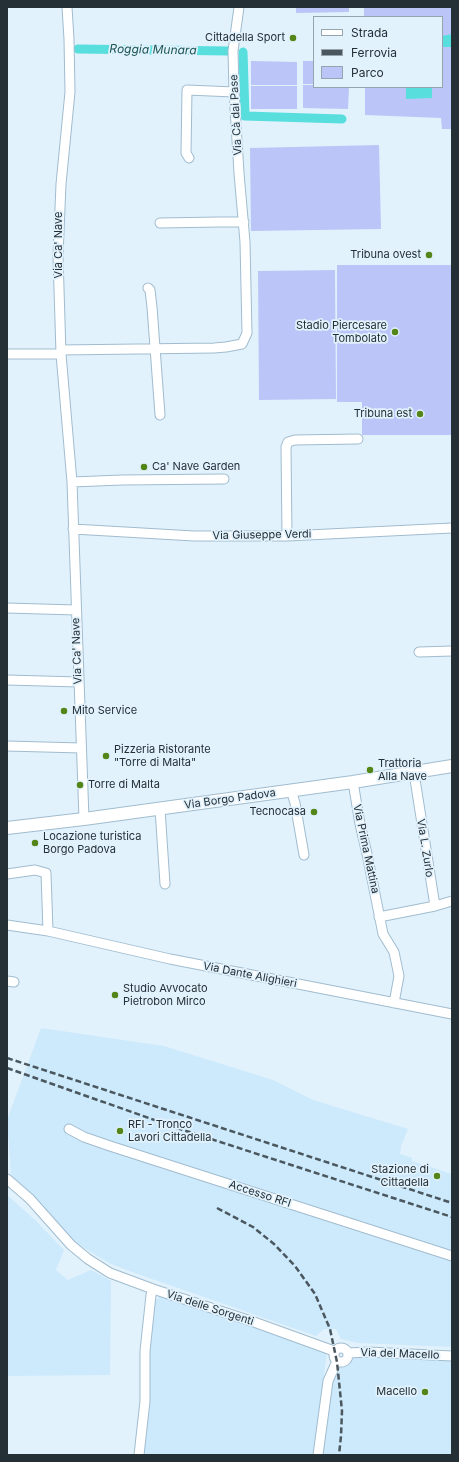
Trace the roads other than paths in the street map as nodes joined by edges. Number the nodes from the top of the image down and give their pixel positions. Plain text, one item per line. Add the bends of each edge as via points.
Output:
1 (67, 7) edge
2 (239, 7) edge
3 (234, 92) junction
4 (189, 158) dead end
5 (244, 222) junction
6 (160, 223) dead end
7 (148, 288) dead end
8 (154, 349) junction
9 (61, 352) junction
10 (7, 354) edge
11 (160, 415) dead end
12 (358, 439) dead end
13 (224, 479) dead end
14 (72, 482) junction
15 (452, 528) edge
16 (73, 529) junction
17 (287, 536) junction
18 (7, 608) edge
19 (76, 610) junction
20 (452, 651) edge
21 (419, 652) dead end
22 (7, 680) edge
23 (78, 682) junction
24 (7, 746) edge
25 (81, 748) junction
26 (452, 766) edge
27 (414, 773) junction
28 (353, 782) junction
29 (291, 790) junction
30 (160, 809) junction
31 (84, 820) junction
32 (7, 828) edge
33 (304, 855) dead end
34 (7, 874) edge
35 (165, 884) dead end
36 (452, 901) edge
37 (434, 906) junction
38 (379, 917) junction
39 (7, 924) edge
40 (48, 931) junction
41 (394, 1003) junction
42 (452, 1014) edge
43 (69, 1129) dead end
44 (7, 1179) edge
45 (452, 1256) edge
46 (153, 1289) junction
47 (334, 1351) junction
48 (348, 1353) junction
49 (452, 1356) edge
50 (337, 1361) junction
51 (139, 1455) edge
52 (318, 1455) edge

1 - 9 street, Via Ca' Nave via 70,92 58,225
2 - 3 street, Via Cà dai Pase via 233,51
3 - 4 street via 186,90 186,153
3 - 5 street, Via Cà dai Pase
5 - 6 street
5 - 8 street, Via Cà dai Pase via 248,333 242,344 220,348
7 - 8 street via 152,307
8 - 9 street, Via Cà dai Pase
8 - 11 street
9 - 10 street, Via Cà dai Pase
9 - 14 street, Via Ca' Nave
12 - 17 street via 288,442
13 - 14 street
14 - 16 street, Via Ca' Nave
15 - 17 street, Via Giuseppe Verdi
16 - 17 street, Via Giuseppe Verdi via 194,536
16 - 19 street, Via Ca' Nave
18 - 19 street
19 - 23 street, Via Ca' Nave
20 - 21 street
22 - 23 street
23 - 25 street, Via Ca' Nave
24 - 25 street
25 - 31 street, Via Ca' Nave
26 - 27 street, Via Borgo Padova
27 - 28 street, Via Borgo Padova
27 - 37 street, Via L. Zurlo
28 - 29 street, Via Borgo Padova
28 - 38 street, Via Prima Mattina
29 - 30 street, Via Borgo Padova
29 - 33 street
30 - 31 street, Via Borgo Padova
30 - 35 street
31 - 32 street, Via Borgo Padova
34 - 40 street via 35,870 46,873
36 - 37 street
37 - 38 street
38 - 41 street, Via Prima Mattina via 382,934 394,952 399,976
39 - 40 street, Via Dante Alighieri
40 - 41 street, Via Dante Alighieri via 170,959
41 - 42 street, Via Dante Alighieri
43 - 45 street, Accesso RFI via 110,1146
44 - 46 street via 88,1259 110,1273
46 - 47 street, Via delle Sorgenti
46 - 51 street, Via delle Sorgenti via 145,1351 145,1401
47 - 48 street, Via del Macello via 341,1347
47 - 50 street via 334,1358
48 - 49 street, Via del Macello
48 - 50 street, Via del Macello via 345,1361
50 - 52 street, Via del Macello via 328,1381

